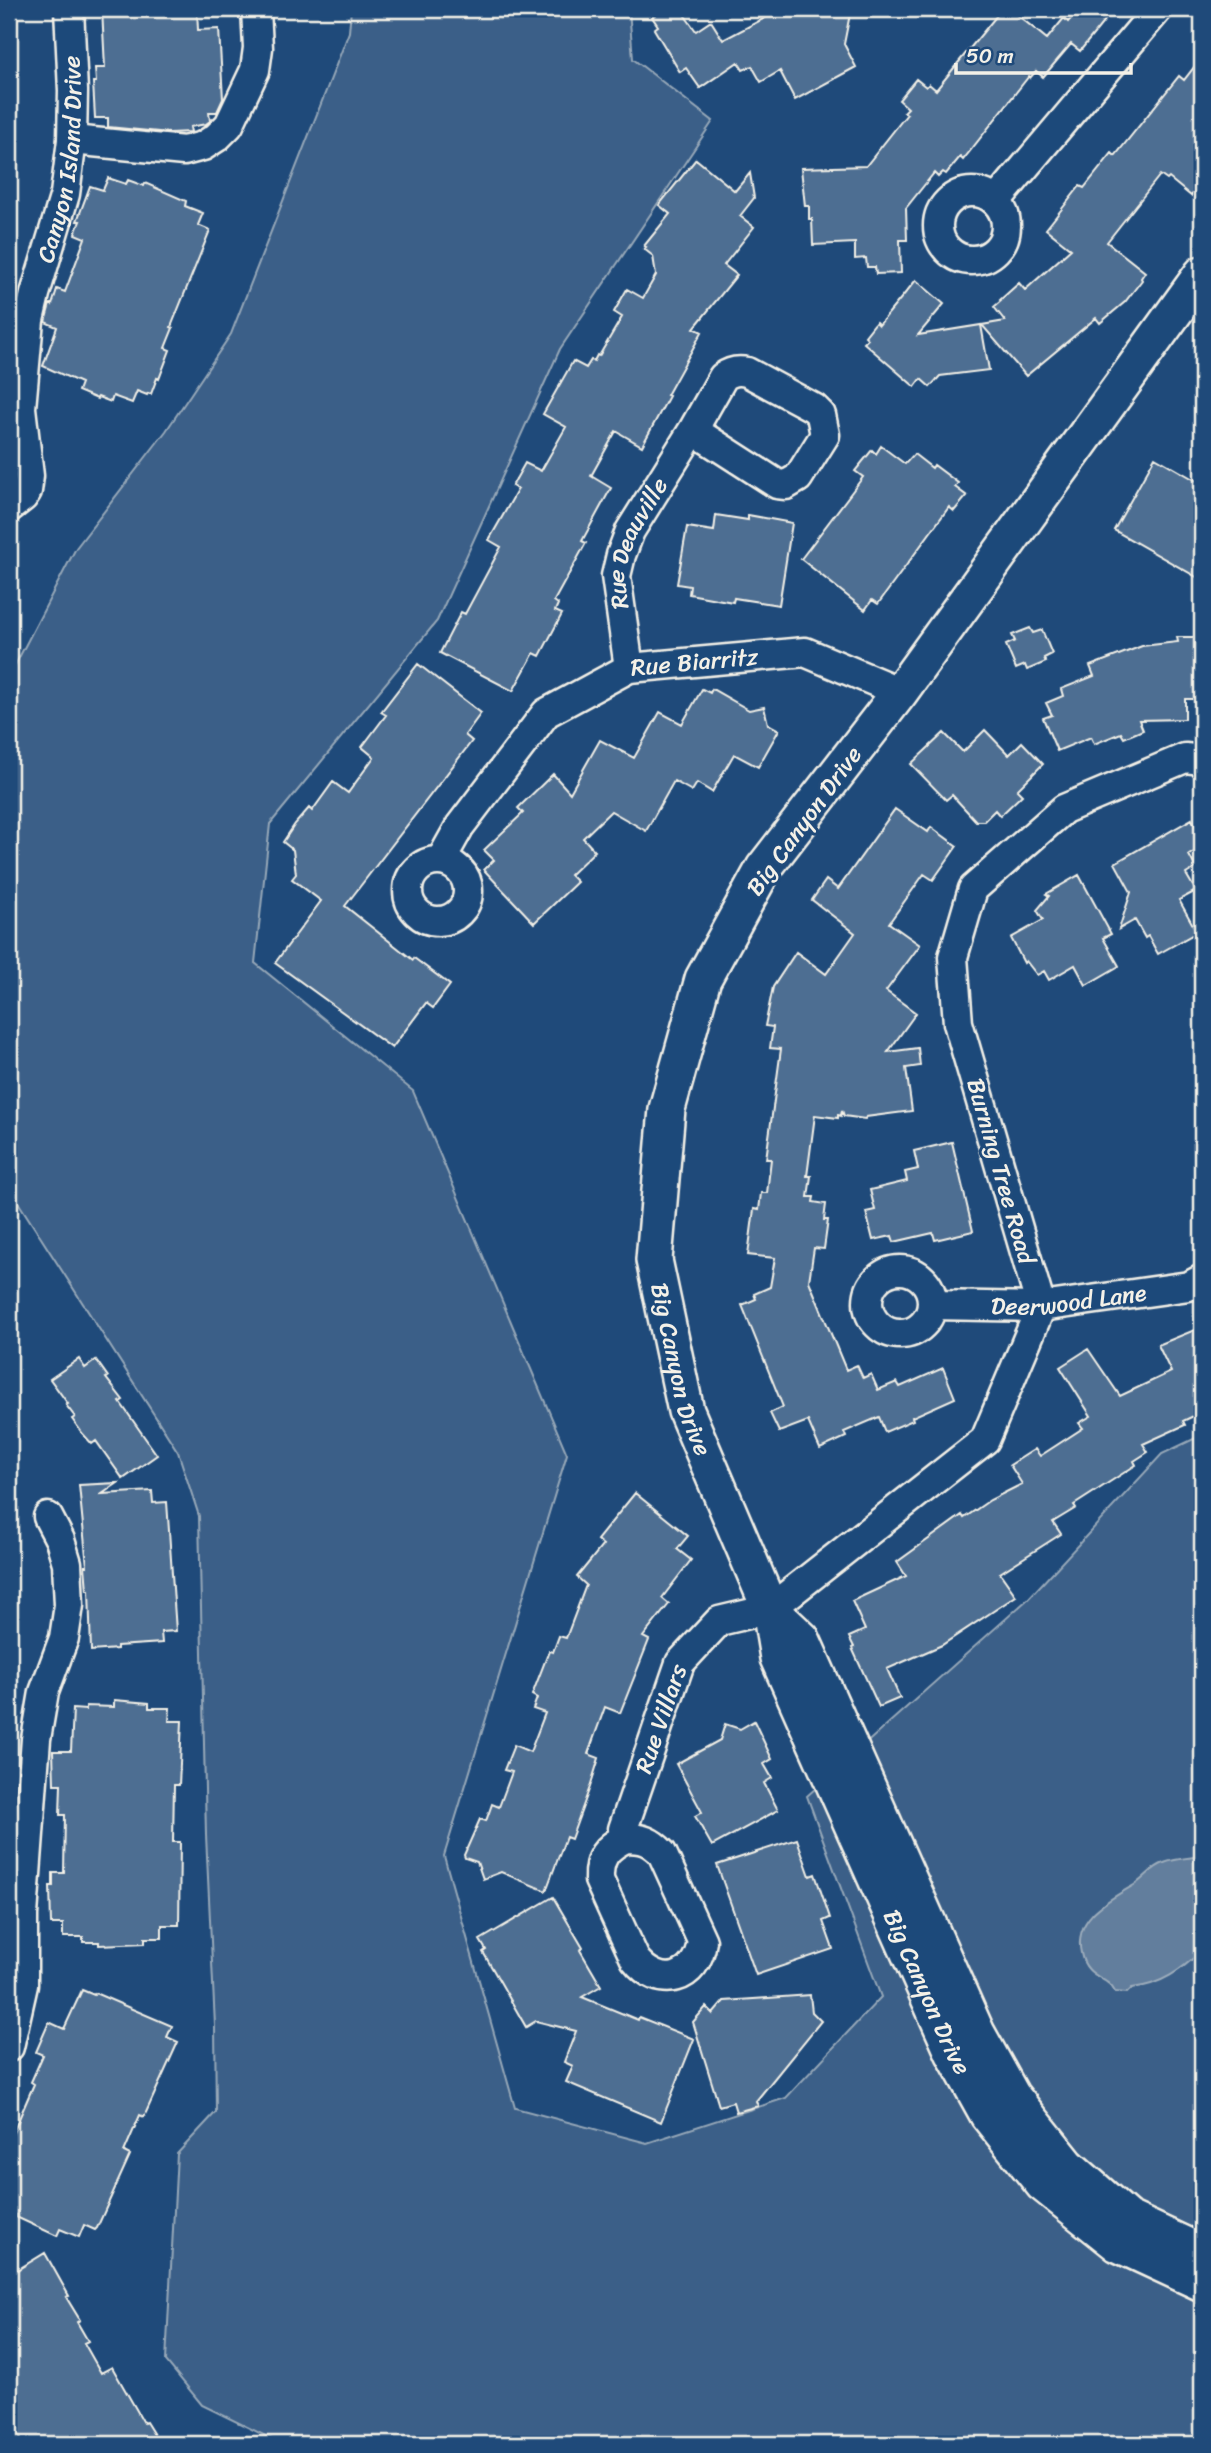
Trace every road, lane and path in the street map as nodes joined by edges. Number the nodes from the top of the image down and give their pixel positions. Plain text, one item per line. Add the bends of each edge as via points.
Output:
1 (69, 9) edge
2 (256, 9) edge
3 (1157, 9) edge
4 (72, 140) junction
5 (996, 201) dead end
6 (1202, 274) edge
7 (693, 430) junction
8 (9, 509) edge
9 (629, 668) junction
10 (900, 692) junction
11 (1202, 760) edge
12 (441, 860) dead end
13 (1202, 1279) edge
14 (933, 1305) dead end
15 (1041, 1307) junction
16 (48, 1517) dead end
17 (769, 1609) junction
18 (626, 1838) junction
19 (16, 1984) edge
20 (9, 2047) edge
21 (1122, 2231) junction
22 (1202, 2253) edge
23 (1202, 2283) edge

1 - 4 street, Canyon Island Drive
2 - 4 street via 255,70 229,125 217,137 184,151
3 - 5 street
4 - 8 street, Canyon Island Drive via 65,194 29,320 21,408 27,491
6 - 10 street, Big Canyon Drive
7 - 7 street, Rue Deauville via 723,377 738,370 814,408 821,415 825,435 799,478 786,485 777,484
7 - 9 street, Rue Deauville via 630,531 621,555 616,576
9 - 10 street, Rue Biarritz via 805,652
9 - 12 street, Rue Biarritz via 547,713 460,826
10 - 17 street, Big Canyon Drive via 764,868 704,979 667,1109 654,1260 686,1411
11 - 15 street, Burning Tree Road via 1185,758 1063,809 973,889 953,957 958,1023
13 - 15 street, Deerwood Lane via 1189,1286
14 - 15 street, Deerwood Lane
15 - 17 street via 985,1440
16 - 19 street via 67,1563 69,1605 36,1739
17 - 18 street, Rue Villars via 719,1621 680,1663 622,1829
17 - 21 street, Big Canyon Drive via 778,1658 953,2052 988,2115 1043,2184
18 - 18 street via 604,1853 598,1880 644,1970 670,1978 683,1975 694,1966 702,1941 662,1853 653,1843
19 - 20 street
21 - 22 street, Big Canyon Drive
21 - 23 street, Big Canyon Drive

